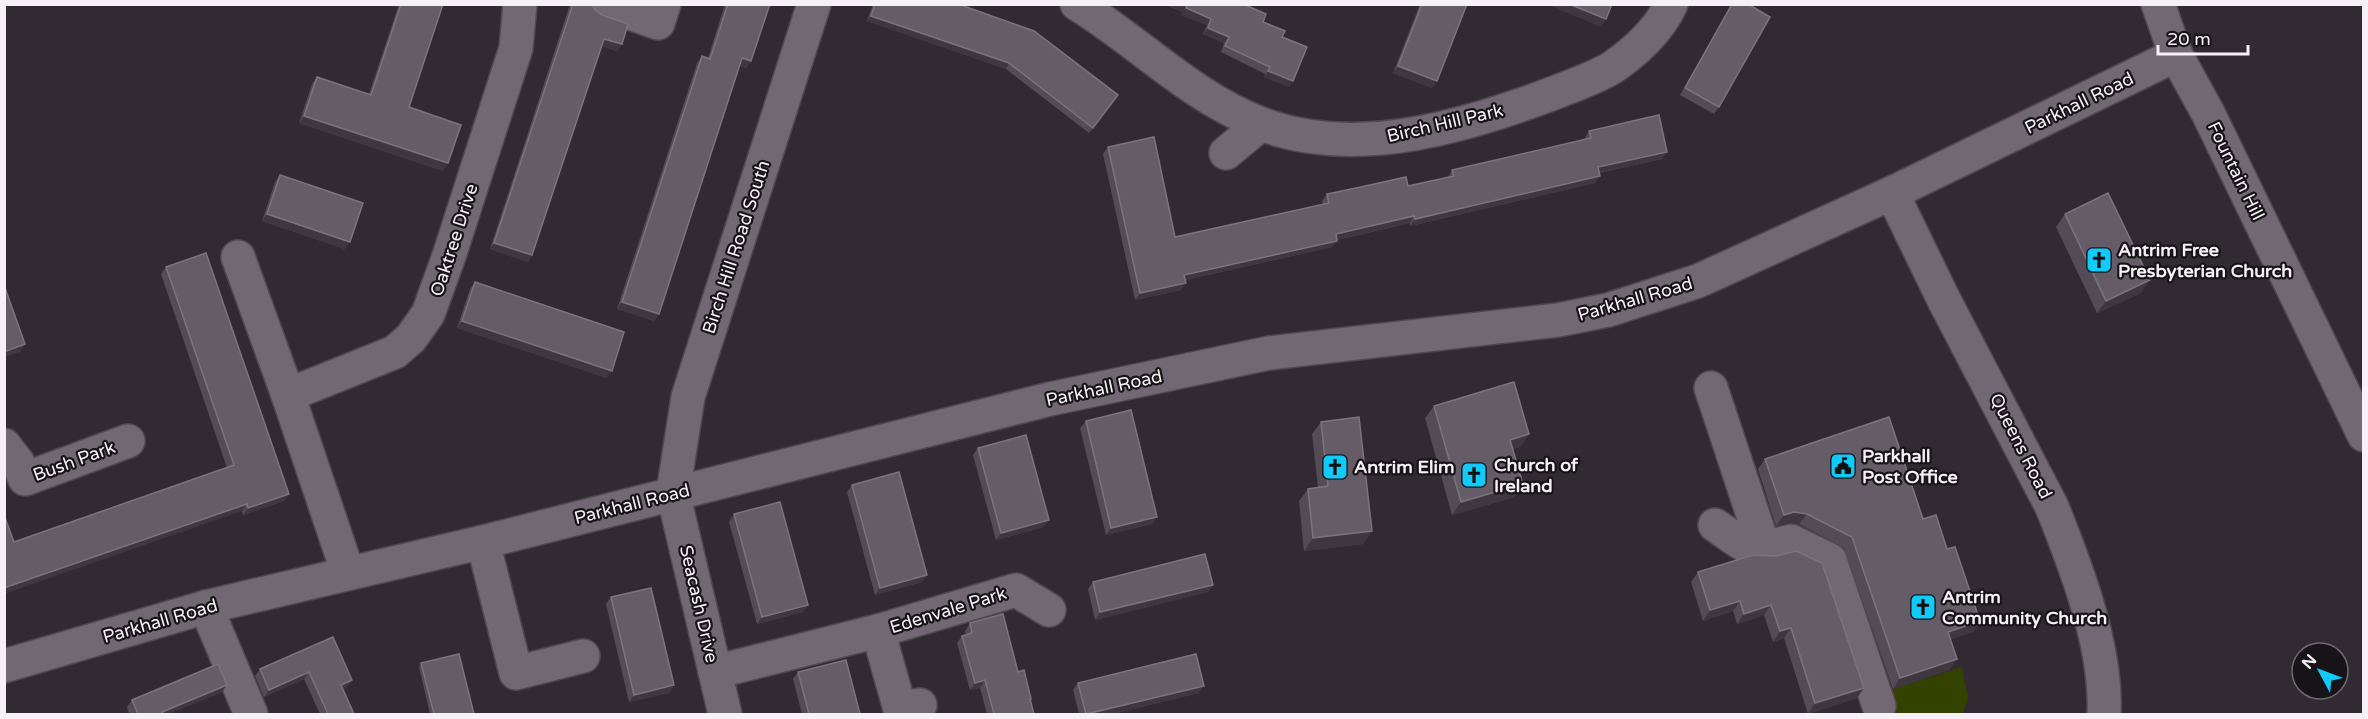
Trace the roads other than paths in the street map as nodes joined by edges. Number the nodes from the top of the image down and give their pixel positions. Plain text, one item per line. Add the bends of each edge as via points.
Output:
1 (520, 4) edge
2 (604, 4) edge
3 (664, 4) edge
4 (814, 4) edge
5 (1077, 4) edge
6 (1671, 4) edge
7 (2158, 4) edge
8 (2176, 55) junction
9 (1261, 124) junction
10 (1226, 153) dead end
11 (1892, 193) junction
12 (238, 257) dead end
13 (1711, 388) dead end
14 (288, 395) junction
15 (2364, 435) edge
16 (128, 441) dead end
17 (4, 445) edge
18 (673, 493) junction
19 (1715, 525) dead end
20 (483, 542) junction
21 (1764, 548) junction
22 (348, 573) junction
23 (206, 608) junction
24 (1049, 610) dead end
25 (878, 631) junction
26 (584, 656) dead end
27 (4, 666) edge
28 (715, 672) junction
29 (920, 705) dead end
30 (1880, 706) dead end
31 (251, 714) edge
32 (725, 714) edge
33 (2104, 714) edge

1 - 14 street, Oaktree Drive via 516,48 428,314 408,342 395,352
2 - 3 street via 658,23
4 - 18 street, Birch Hill Road South via 688,397
5 - 9 street, Birch Hill Park via 1179,79 1229,110
6 - 9 street, Birch Hill Park via 1653,32 1612,67 1578,84 1510,108 1418,133 1365,139 1296,134
7 - 8 street, Fountain Hill
8 - 11 street, Parkhall Road
8 - 15 street, Fountain Hill
9 - 10 street
11 - 18 street, Parkhall Road via 1698,281 1608,310 1558,320 1269,353 1050,399
11 - 33 street, Queens Road via 2066,540 2103,673
12 - 14 street
13 - 21 street
14 - 22 street
16 - 17 street, Bush Park via 25,479
18 - 20 street, Parkhall Road
18 - 28 street, Seacash Drive
19 - 21 street via 1749,548
20 - 22 street, Parkhall Road
20 - 26 street via 516,673
21 - 30 street via 1791,541 1830,560
22 - 23 street, Parkhall Road
23 - 27 street, Parkhall Road
23 - 31 street
24 - 25 street, Edenvale Park via 1016,590
25 - 28 street, Edenvale Park
25 - 29 street, Edenvale Park via 900,709
28 - 32 street, Seacash Drive

